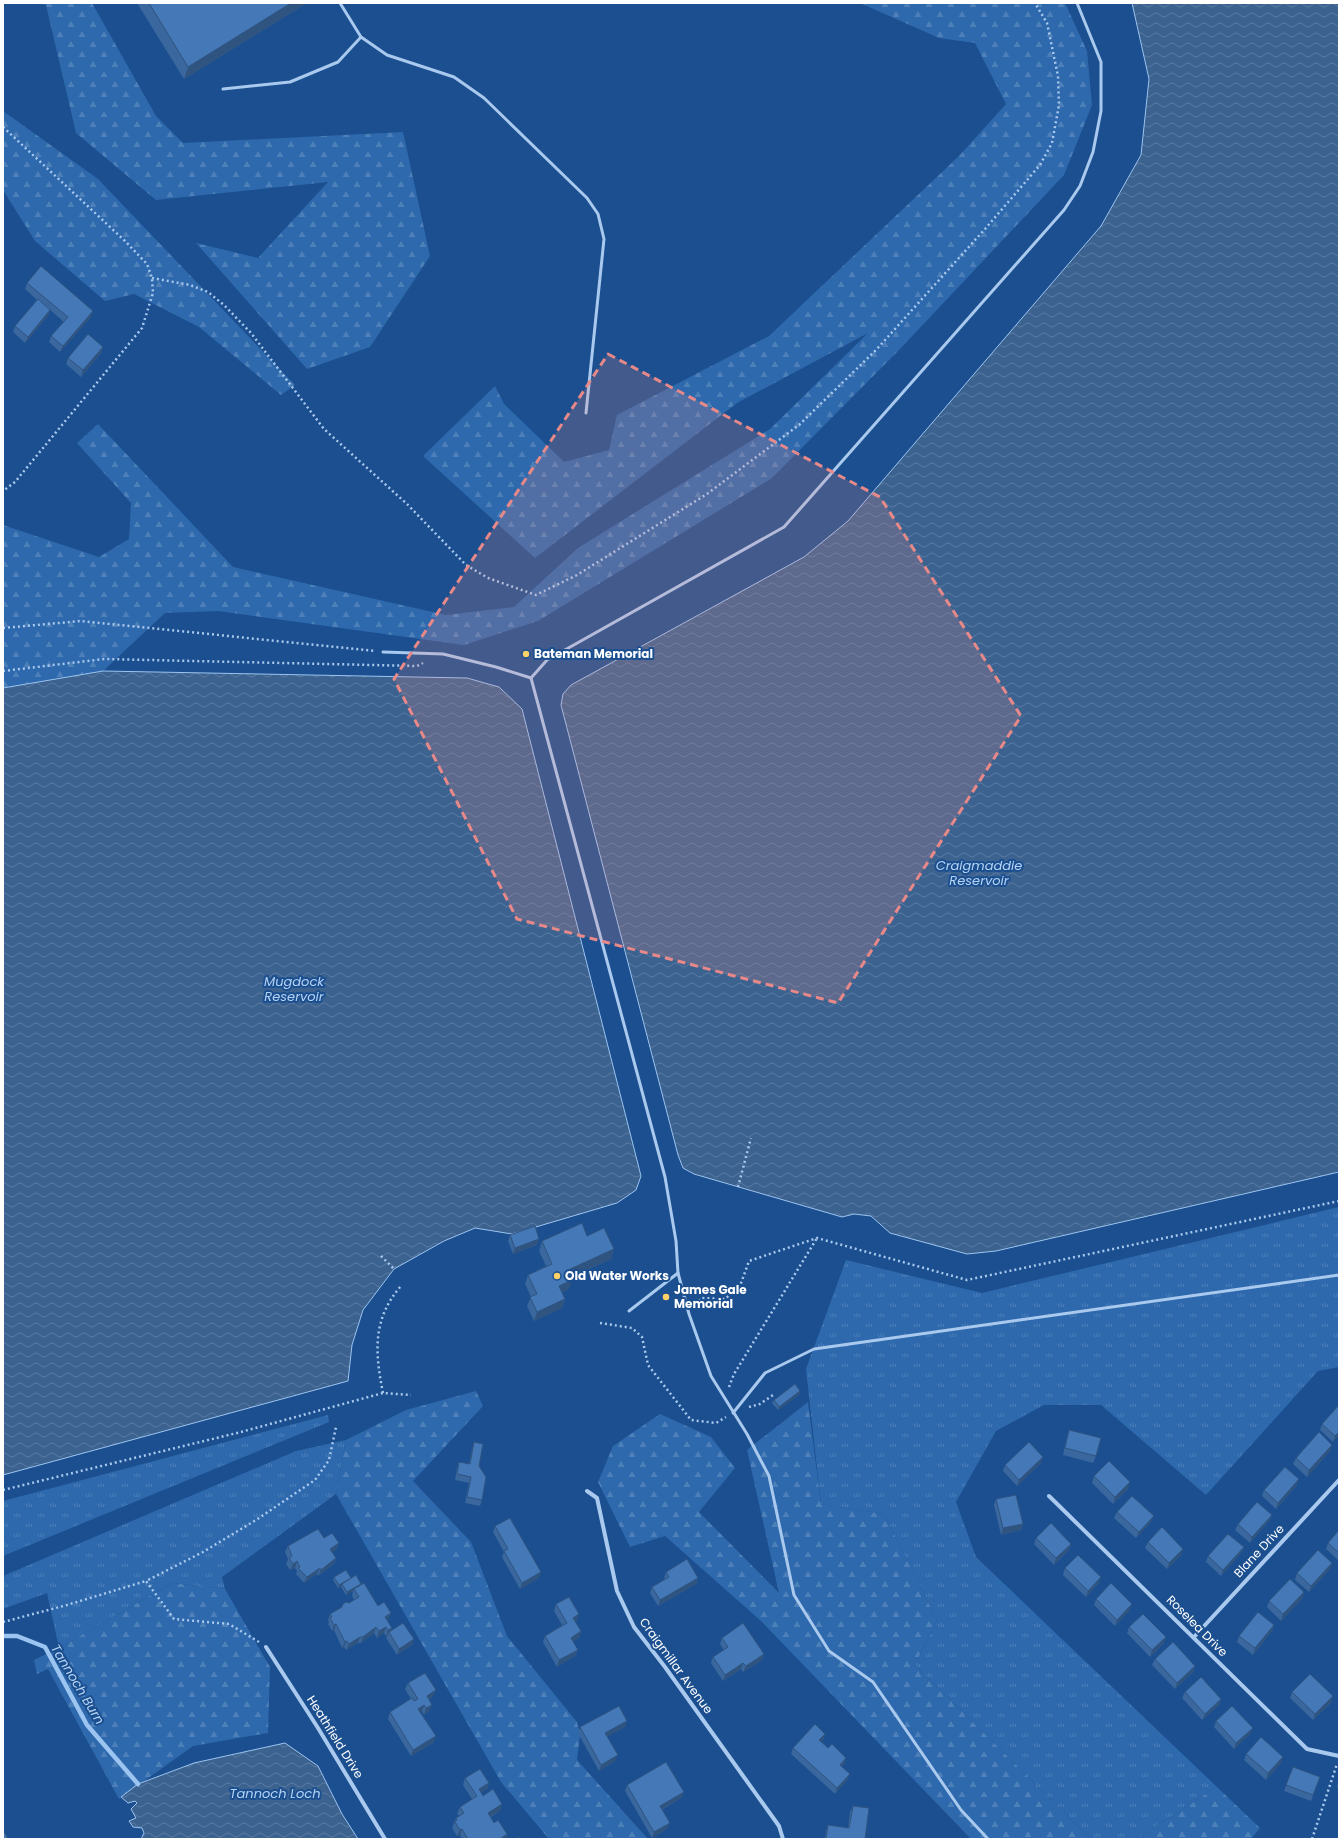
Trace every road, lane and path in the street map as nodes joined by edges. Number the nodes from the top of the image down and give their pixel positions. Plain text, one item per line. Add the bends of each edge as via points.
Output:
1 (340, 3) edge
2 (1035, 3) edge
3 (1077, 3) edge
4 (361, 37) junction
5 (223, 89) dead end
6 (3, 127) edge
7 (152, 278) junction
8 (586, 413) dead end
9 (3, 491) edge
10 (3, 628) edge
11 (383, 652) joint
12 (443, 654) junction
13 (3, 671) edge
14 (531, 678) junction
15 (751, 1138) dead end
16 (738, 1187) dead end
17 (1339, 1201) edge
18 (817, 1238) junction
19 (381, 1256) dead end
20 (394, 1268) dead end
21 (678, 1272) junction
22 (1339, 1275) edge
23 (401, 1286) dead end
24 (629, 1311) dead end
25 (689, 1314) junction
26 (600, 1323) dead end
27 (383, 1393) junction
28 (411, 1395) dead end
29 (773, 1395) dead end
30 (724, 1398) junction
31 (733, 1413) junction
32 (336, 1427) dead end
33 (1339, 1480) edge
34 (3, 1490) edge
35 (586, 1491) dead end
36 (1049, 1496) dead end
37 (146, 1581) junction
38 (3, 1622) edge
39 (1194, 1637) junction
40 (266, 1647) joint
41 (1339, 1757) edge
42 (385, 1839) edge
43 (783, 1839) edge
44 (988, 1839) edge
45 (1312, 1839) edge

1 - 4 lane
2 - 7 path via 1046,23 1058,76 1059,106 1052,144 1040,165 876,350 799,425 707,494 577,575 536,596 488,578 466,565 407,504 324,429 251,333 224,305 208,292 190,285
3 - 14 lane via 1101,62 1101,111 1093,152 1080,186 1064,210 784,527 547,660
4 - 5 lane via 338,62 290,82
4 - 8 lane via 387,55 454,77 484,98 587,198 598,214 604,239
6 - 7 path via 125,241 146,264
7 - 9 path via 153,293 142,328 15,482
10 - 11 path via 81,621
11 - 12 lane
12 - 13 path via 417,666 104,659
12 - 14 lane
14 - 21 lane via 665,1177 676,1241
15 - 16 path
17 - 18 path via 967,1280
18 - 25 path via 749,1261 740,1286 725,1299 700,1298
18 - 30 path via 734,1374
19 - 20 path
21 - 24 lane
21 - 25 lane
22 - 31 lane via 814,1349 765,1373
23 - 27 path via 390,1298 380,1320 377,1339 378,1366
25 - 30 lane via 711,1376
26 - 31 path via 632,1328 642,1337 648,1365 691,1420 716,1423
27 - 28 path
27 - 34 path via 241,1432
29 - 31 path via 760,1404
30 - 31 lane
31 - 44 lane via 769,1476 794,1595 829,1651 873,1682 961,1810
32 - 37 path via 329,1460 315,1480 203,1552
33 - 39 street, Blane Drive
35 - 43 street, Craigmillar Avenue via 597,1498 617,1591 634,1627 666,1667 779,1826
36 - 39 street, Roselea Drive
37 - 38 path
37 - 40 path via 174,1618 229,1624
39 - 41 street, Roselea Drive via 1307,1750
40 - 42 street, Heathfield Drive
41 - 45 path

